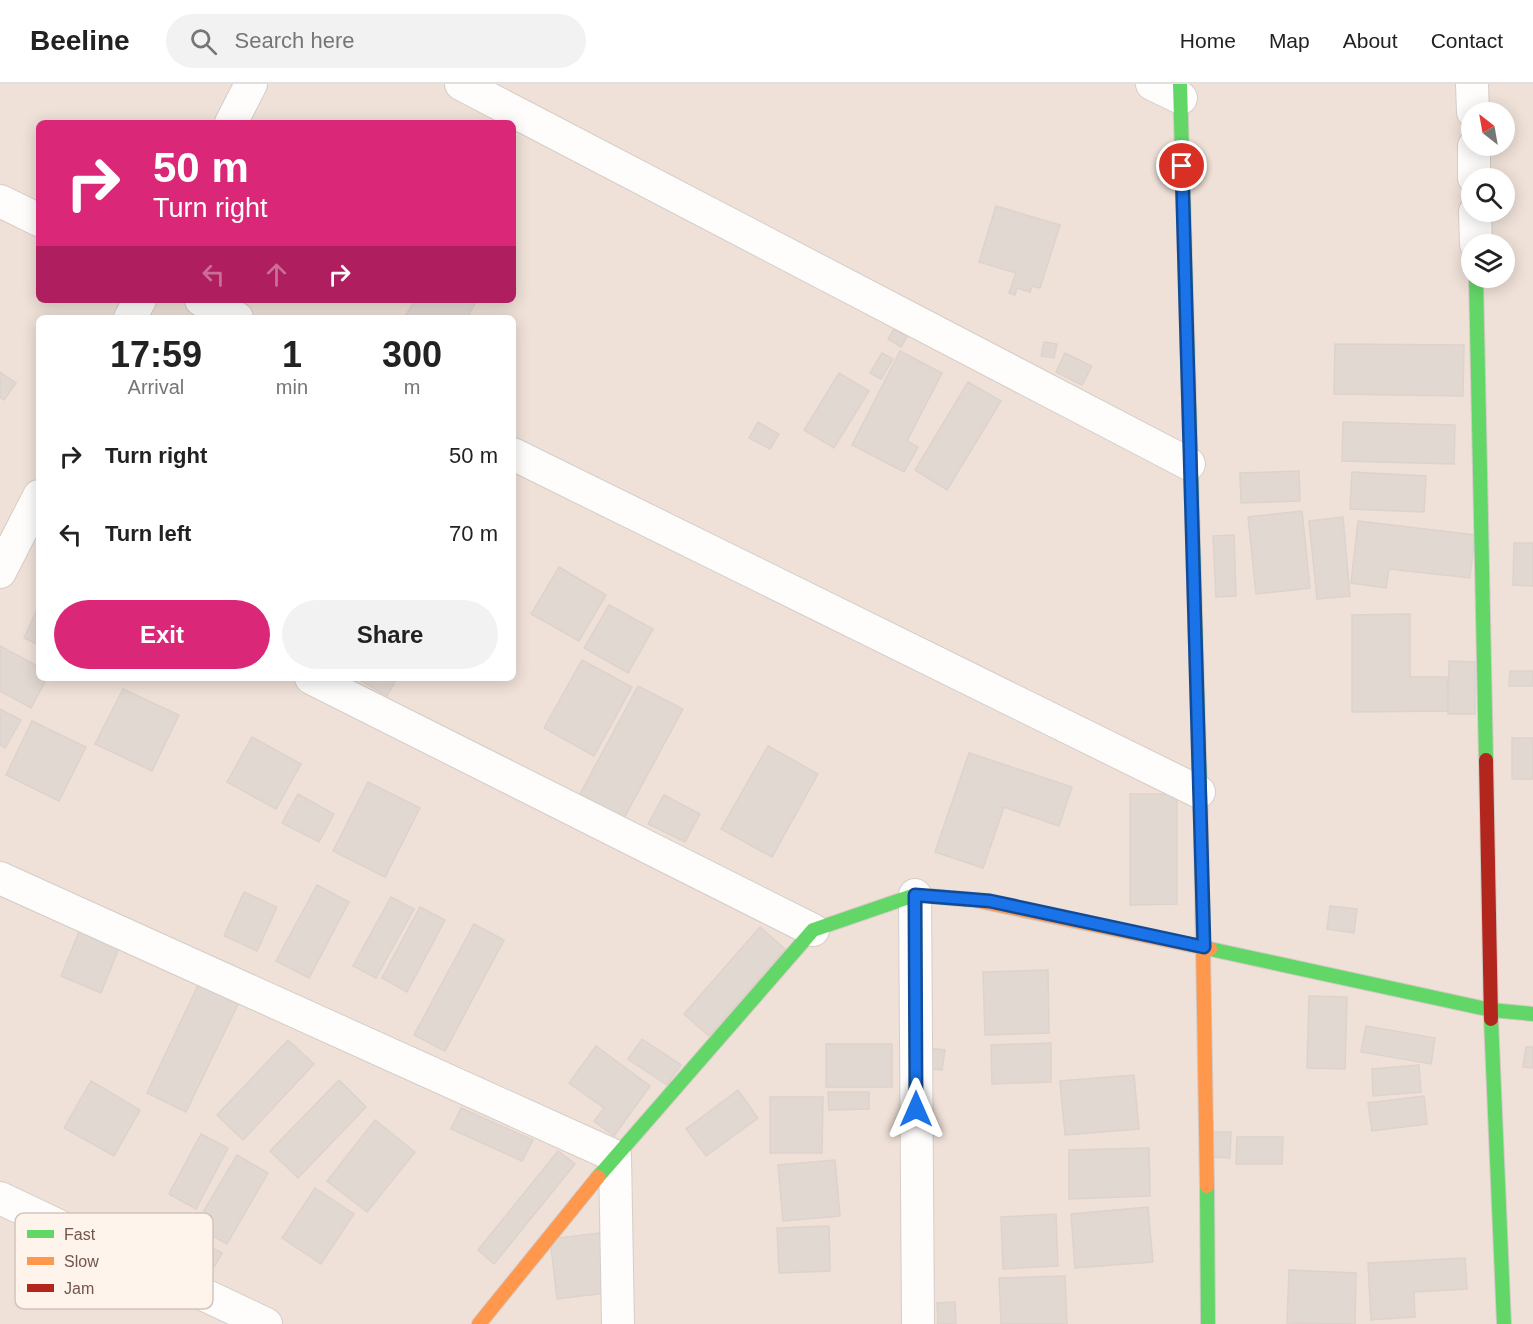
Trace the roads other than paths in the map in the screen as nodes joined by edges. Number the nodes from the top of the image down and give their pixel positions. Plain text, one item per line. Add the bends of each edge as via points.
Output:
1 (251, 84) edge
2 (461, 84) edge
3 (1152, 84) edge
4 (1472, 84) edge
5 (1180, 91) edge
6 (1473, 102) edge
7 (233, 120) edge
8 (0, 201) edge
9 (36, 219) edge
10 (1476, 288) edge
11 (207, 303) edge
12 (231, 315) edge
13 (516, 455) edge
14 (1190, 464) junction
15 (36, 502) edge
16 (20, 532) edge
17 (0, 572) edge
18 (317, 681) edge
19 (1199, 792) junction
20 (0, 878) edge
21 (915, 895) junction
22 (813, 930) junction
23 (1204, 947) junction
24 (1491, 1010) junction
25 (1533, 1014) edge
26 (615, 1156) junction
27 (0, 1198) edge
28 (32, 1213) edge
29 (213, 1299) edge
30 (266, 1324) edge
31 (479, 1324) edge
32 (618, 1324) edge
33 (918, 1324) edge
34 (1208, 1324) edge
35 (1504, 1324) edge

1 - 7 street
2 - 14 street
3 - 5 street
4 - 6 street
5 - 14 street
8 - 9 street
10 - 24 street
11 - 12 street
13 - 19 street
14 - 19 street
15 - 16 street
16 - 17 street
18 - 22 street
19 - 23 street
20 - 26 street
21 - 22 street
21 - 23 street via 990,901
21 - 33 street
22 - 26 street
23 - 24 street
23 - 34 street
24 - 25 street
24 - 35 street
26 - 31 street
26 - 32 street
27 - 28 street
29 - 30 street

